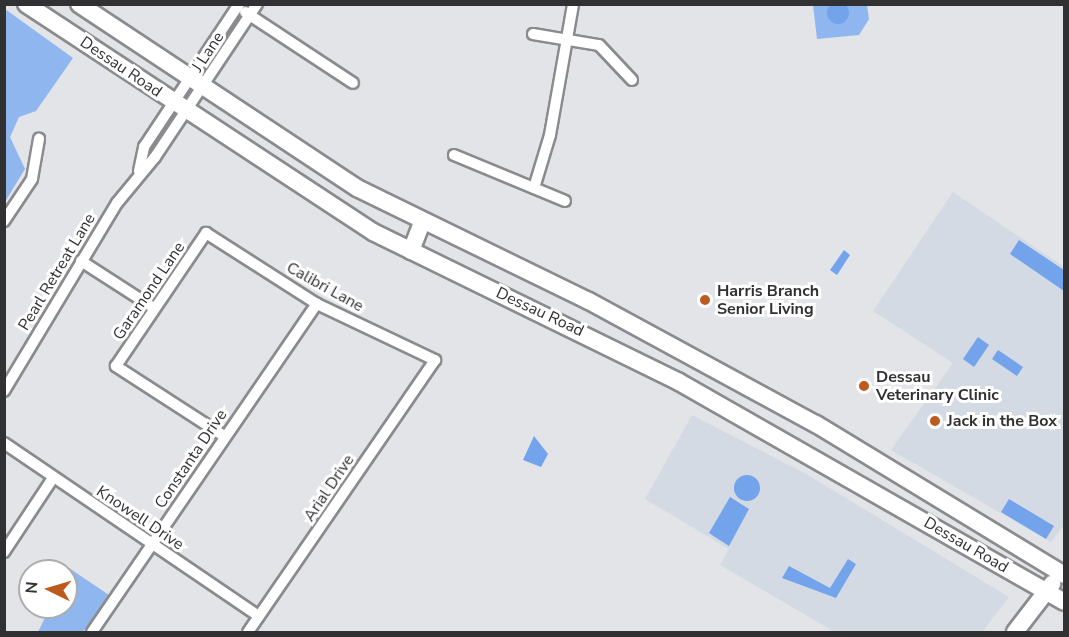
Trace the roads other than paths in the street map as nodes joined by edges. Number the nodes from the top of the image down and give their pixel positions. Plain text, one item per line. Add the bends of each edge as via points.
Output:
1 (26, 4) edge
2 (79, 4) edge
3 (257, 4) edge
4 (573, 4) edge
5 (237, 5) edge
6 (250, 15) junction
7 (533, 33) dead end
8 (563, 39) junction
9 (632, 80) dead end
10 (197, 82) junction
11 (352, 83) dead end
12 (180, 107) junction
13 (39, 139) dead end
14 (454, 155) dead end
15 (139, 171) junction
16 (534, 188) junction
17 (564, 201) dead end
18 (4, 221) edge
19 (423, 222) junction
20 (206, 233) joint
21 (411, 251) junction
22 (81, 261) junction
23 (317, 304) junction
24 (154, 308) junction
25 (435, 360) joint
26 (4, 391) edge
27 (816, 424) junction
28 (224, 436) junction
29 (4, 443) edge
30 (803, 450) junction
31 (53, 478) junction
32 (152, 544) junction
33 (4, 552) edge
34 (1063, 571) edge
35 (1046, 591) junction
36 (1065, 602) edge
37 (259, 616) junction
38 (93, 633) edge
39 (248, 633) edge
40 (1015, 633) edge

1 - 12 main road, Dessau Road
2 - 10 main road, Dessau Road
3 - 6 street, J Lane
4 - 8 street
5 - 6 street
5 - 10 street, J Lane
6 - 10 street, J Lane
6 - 11 street
7 - 8 street
8 - 9 street via 599,45
8 - 16 street via 550,135
10 - 12 street
10 - 12 street
10 - 19 main road, Dessau Road via 357,188
12 - 15 street
12 - 15 street via 144,147
12 - 21 main road, Dessau Road via 320,201
13 - 18 street via 32,178
14 - 16 street
15 - 22 street, Pearl Retreat Lane
16 - 17 street
19 - 21 main road
19 - 27 main road, Dessau Road via 589,301
20 - 23 street, Calibri Lane
20 - 24 street, Garamond Lane
21 - 30 main road, Dessau Road via 586,334
22 - 24 street
22 - 26 street, Pearl Retreat Lane
23 - 25 street, Calibri Lane
23 - 28 street, Constanta Drive
24 - 28 street, Garamond Lane via 116,366
25 - 37 street, Arial Drive
27 - 30 main road
27 - 34 main road, Dessau Road
28 - 32 street, Constanta Drive
29 - 31 street, Knowell Drive
30 - 35 main road, Dessau Road
31 - 32 street, Knowell Drive
31 - 33 street
32 - 37 street, Knowell Drive
32 - 38 street, Constanta Drive
34 - 35 main road
35 - 36 main road, Dessau Road
35 - 40 main road
37 - 39 street, Arial Drive

